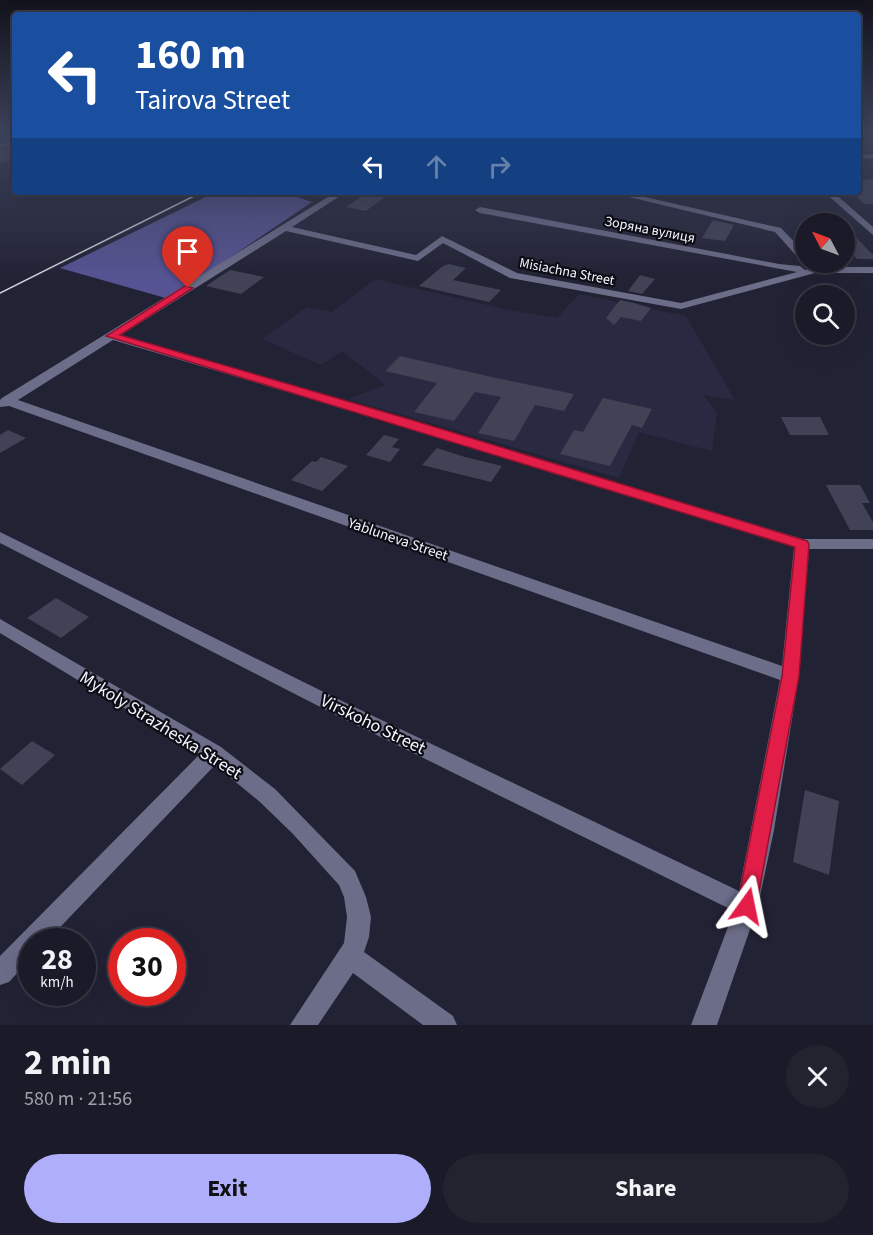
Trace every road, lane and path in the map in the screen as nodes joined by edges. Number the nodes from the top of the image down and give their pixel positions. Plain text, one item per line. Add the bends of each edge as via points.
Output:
1 (337, 195) edge
2 (625, 195) edge
3 (831, 195) edge
4 (480, 210) dead end
5 (859, 220) junction
6 (873, 220) edge
7 (284, 228) junction
8 (873, 232) edge
9 (795, 249) edge
10 (795, 265) edge
11 (855, 268) edge
12 (795, 269) edge
13 (873, 270) edge
14 (112, 336) junction
15 (3, 403) edge
16 (0, 537) edge
17 (802, 544) junction
18 (873, 544) edge
19 (0, 626) edge
20 (790, 676) junction
21 (213, 753) junction
22 (747, 906) junction
23 (350, 956) junction
24 (0, 973) edge
25 (303, 1025) edge
26 (444, 1025) edge
27 (704, 1025) edge

1 - 7 street
2 - 9 street via 778,230
3 - 5 street
4 - 10 street, Зоряна вулиця via 779,267
5 - 6 street
5 - 8 street
7 - 12 street, Misiachna Street via 418,258 442,239 514,276 681,306
7 - 14 street
11 - 13 street
14 - 15 street
14 - 17 street
15 - 20 street, Yabluneva Street
16 - 22 street, Virskoho Street via 339,708
17 - 18 street
17 - 20 street
19 - 21 street, Mykoly Strazheska Street
20 - 22 street
21 - 23 street, Mykoly Strazheska Street via 283,811 347,878 354,891 359,922 358,943
21 - 24 street
22 - 27 street
23 - 25 street, Mykoly Strazheska Street
23 - 26 street

